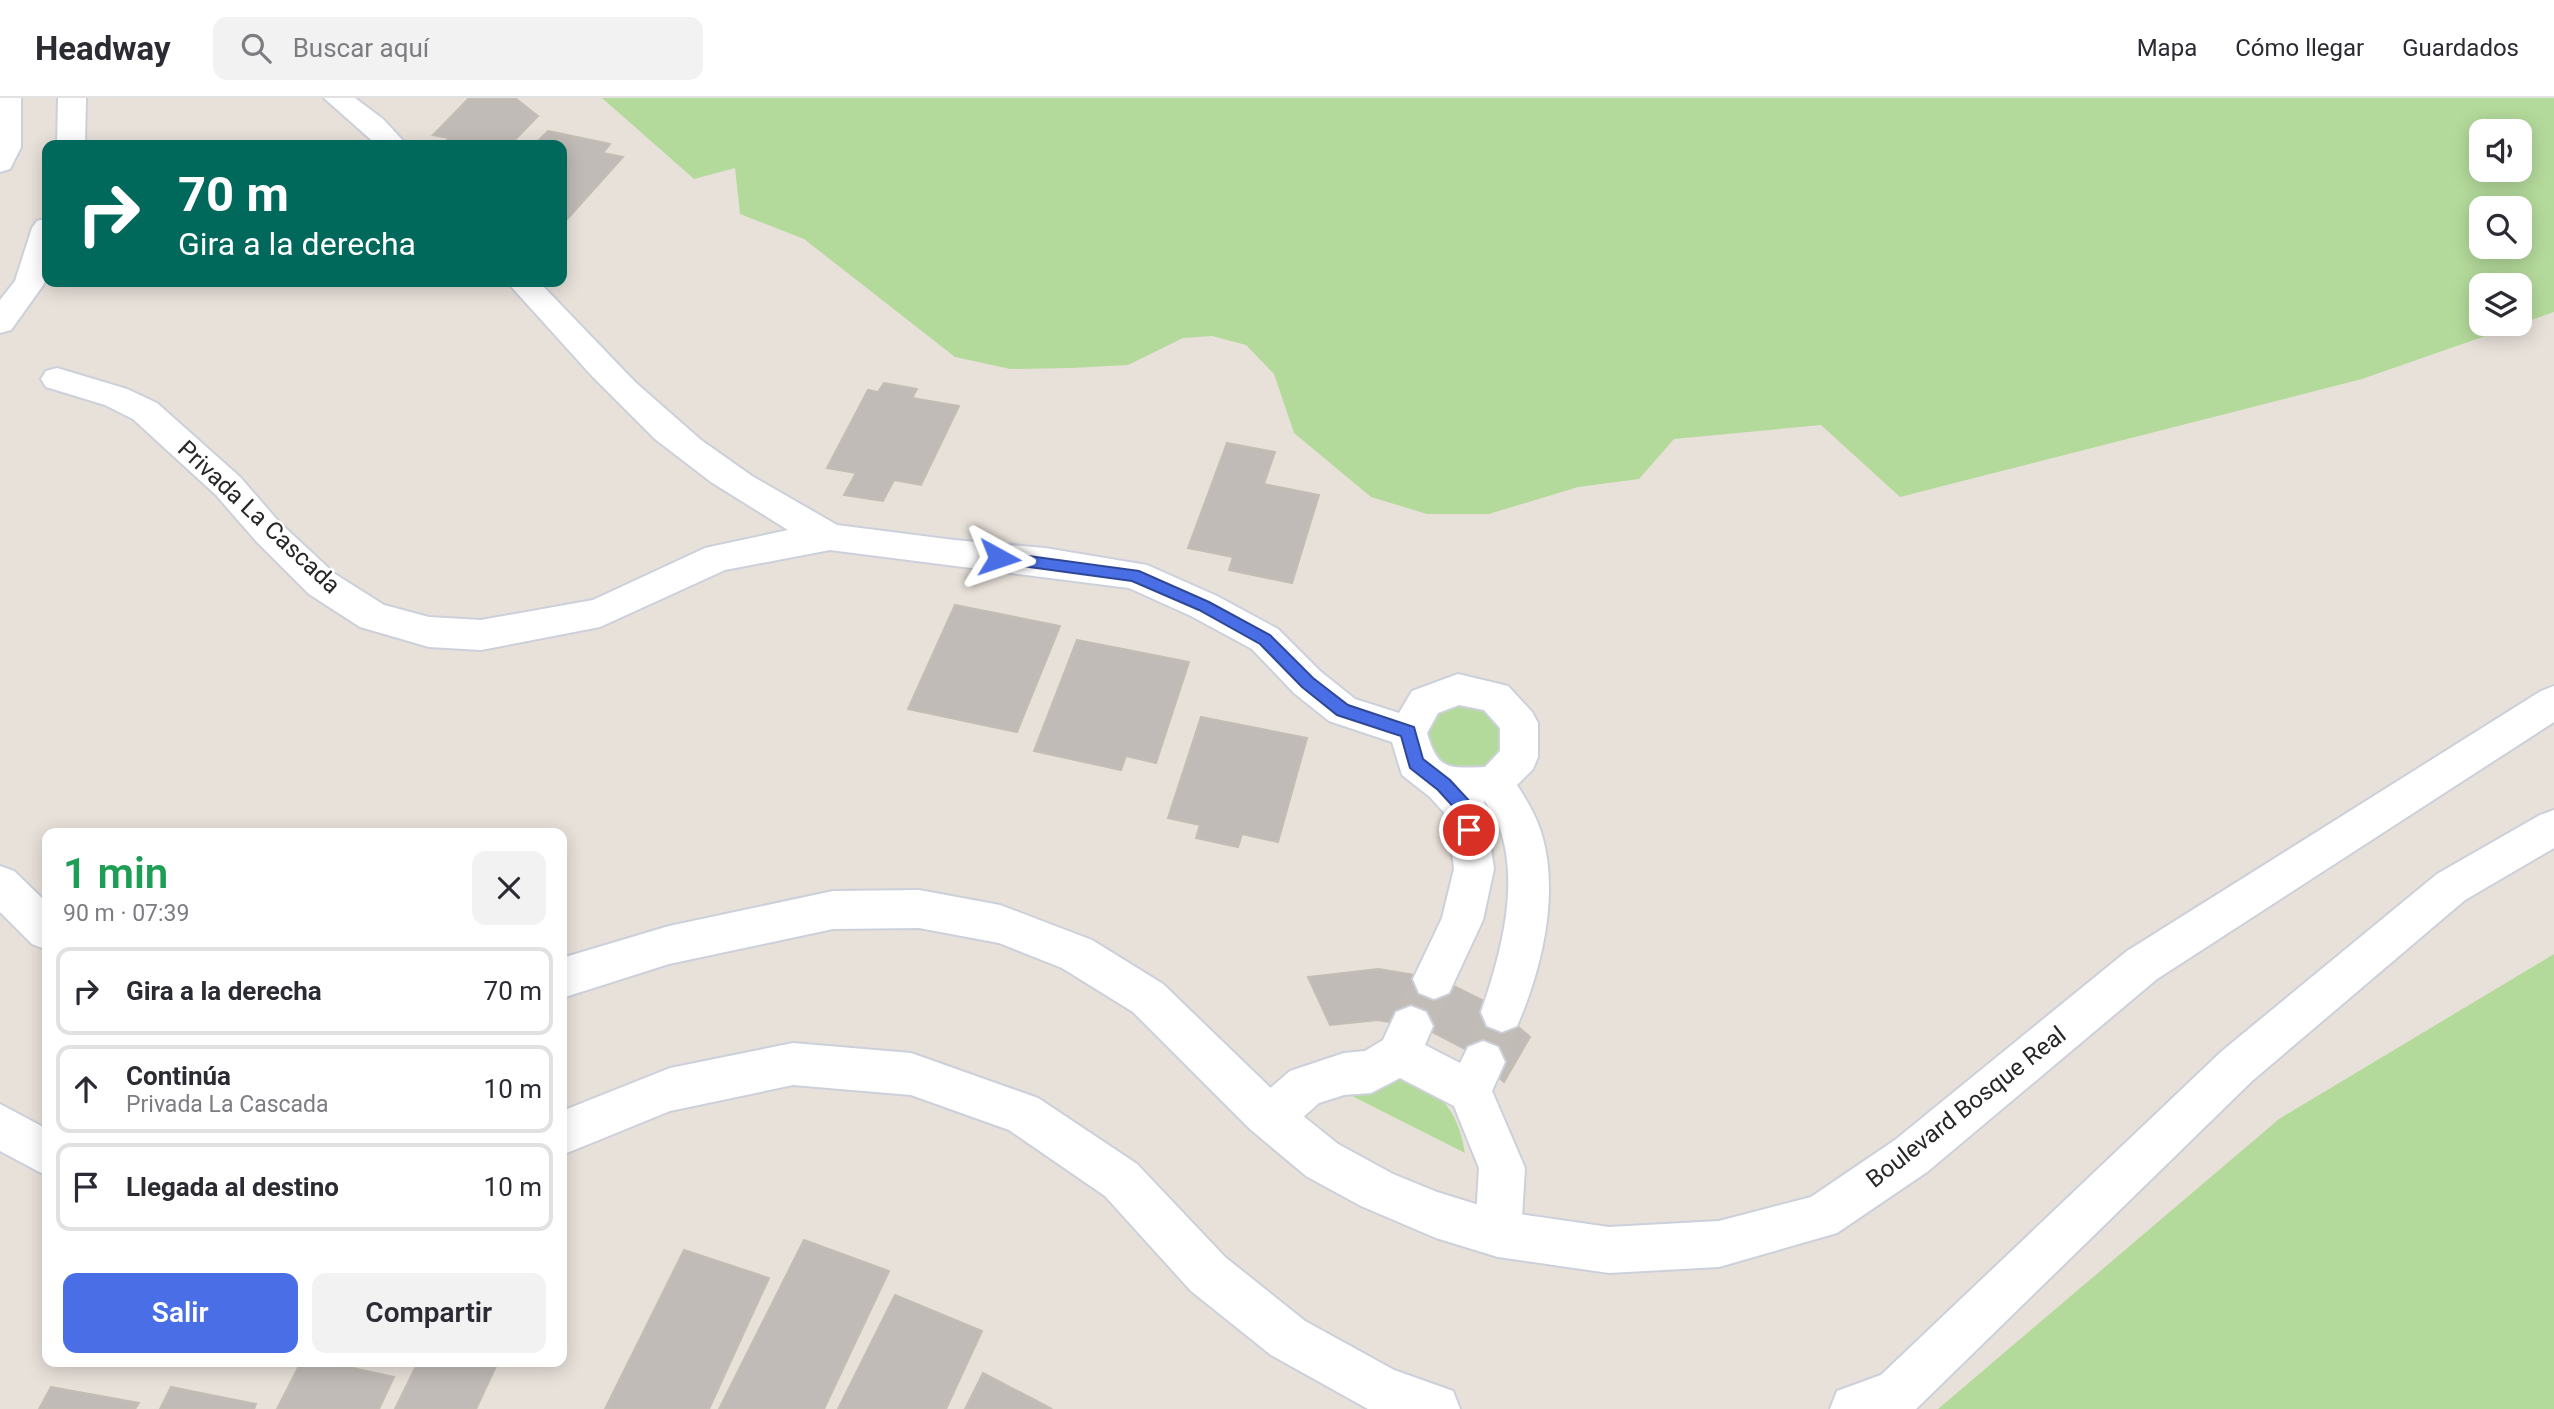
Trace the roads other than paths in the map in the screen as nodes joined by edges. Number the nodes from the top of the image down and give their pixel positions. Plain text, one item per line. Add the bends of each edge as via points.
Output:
1 (7, 98) edge
2 (72, 98) edge
3 (338, 98) edge
4 (71, 140) edge
5 (388, 140) edge
6 (0, 163) edge
7 (42, 244) edge
8 (527, 287) edge
9 (0, 322) edge
10 (57, 379) dead end
11 (830, 537) junction
12 (2554, 702) edge
13 (1408, 732) junction
14 (1495, 783) junction
15 (1444, 785) junction
16 (2554, 827) edge
17 (0, 884) edge
18 (42, 926) edge
19 (567, 976) edge
20 (1434, 979) tunnel mouth
21 (1502, 1012) tunnel mouth
22 (1266, 1114) junction
23 (0, 1126) edge
24 (567, 1131) edge
25 (42, 1151) edge
26 (1498, 1234) junction
27 (1435, 1409) edge
28 (1855, 1409) edge

1 - 6 street via 7,147
2 - 4 street
3 - 5 street
7 - 9 street via 29,284
8 - 11 street, Privada La Cascada via 624,390 690,449 758,496
10 - 11 street, Privada La Cascada via 145,411 229,486 322,584 373,617 429,632 481,635 600,613 717,558
11 - 13 street, Privada La Cascada via 1134,575 1265,639 1342,710
12 - 26 street, Boulevard Bosque Real via 2142,964 1911,1156 1821,1217 1719,1244 1609,1250
13 - 14 street via 1425,702 1458,689 1495,697 1519,723 1519,757
13 - 15 street via 1416,763
14 - 15 street
14 - 21 street via 1521,830 1528,898 1515,978
15 - 20 street via 1467,810 1474,869 1462,920
16 - 28 street via 2451,887 2237,1066 1897,1393
17 - 18 street
19 - 22 street, Boulevard Bosque Real via 669,944 833,910 919,909 1000,924 1077,954 1148,999
22 - 26 street, Boulevard Bosque Real via 1322,1160 1377,1190
22 - 26 street via 1306,1086 1344,1074 1371,1072 1405,1041 1477,1077 1503,1168
23 - 25 street
24 - 27 street via 670,1090 793,1064 911,1074 1022,1113 1121,1180 1208,1274 1289,1338 1382,1390

